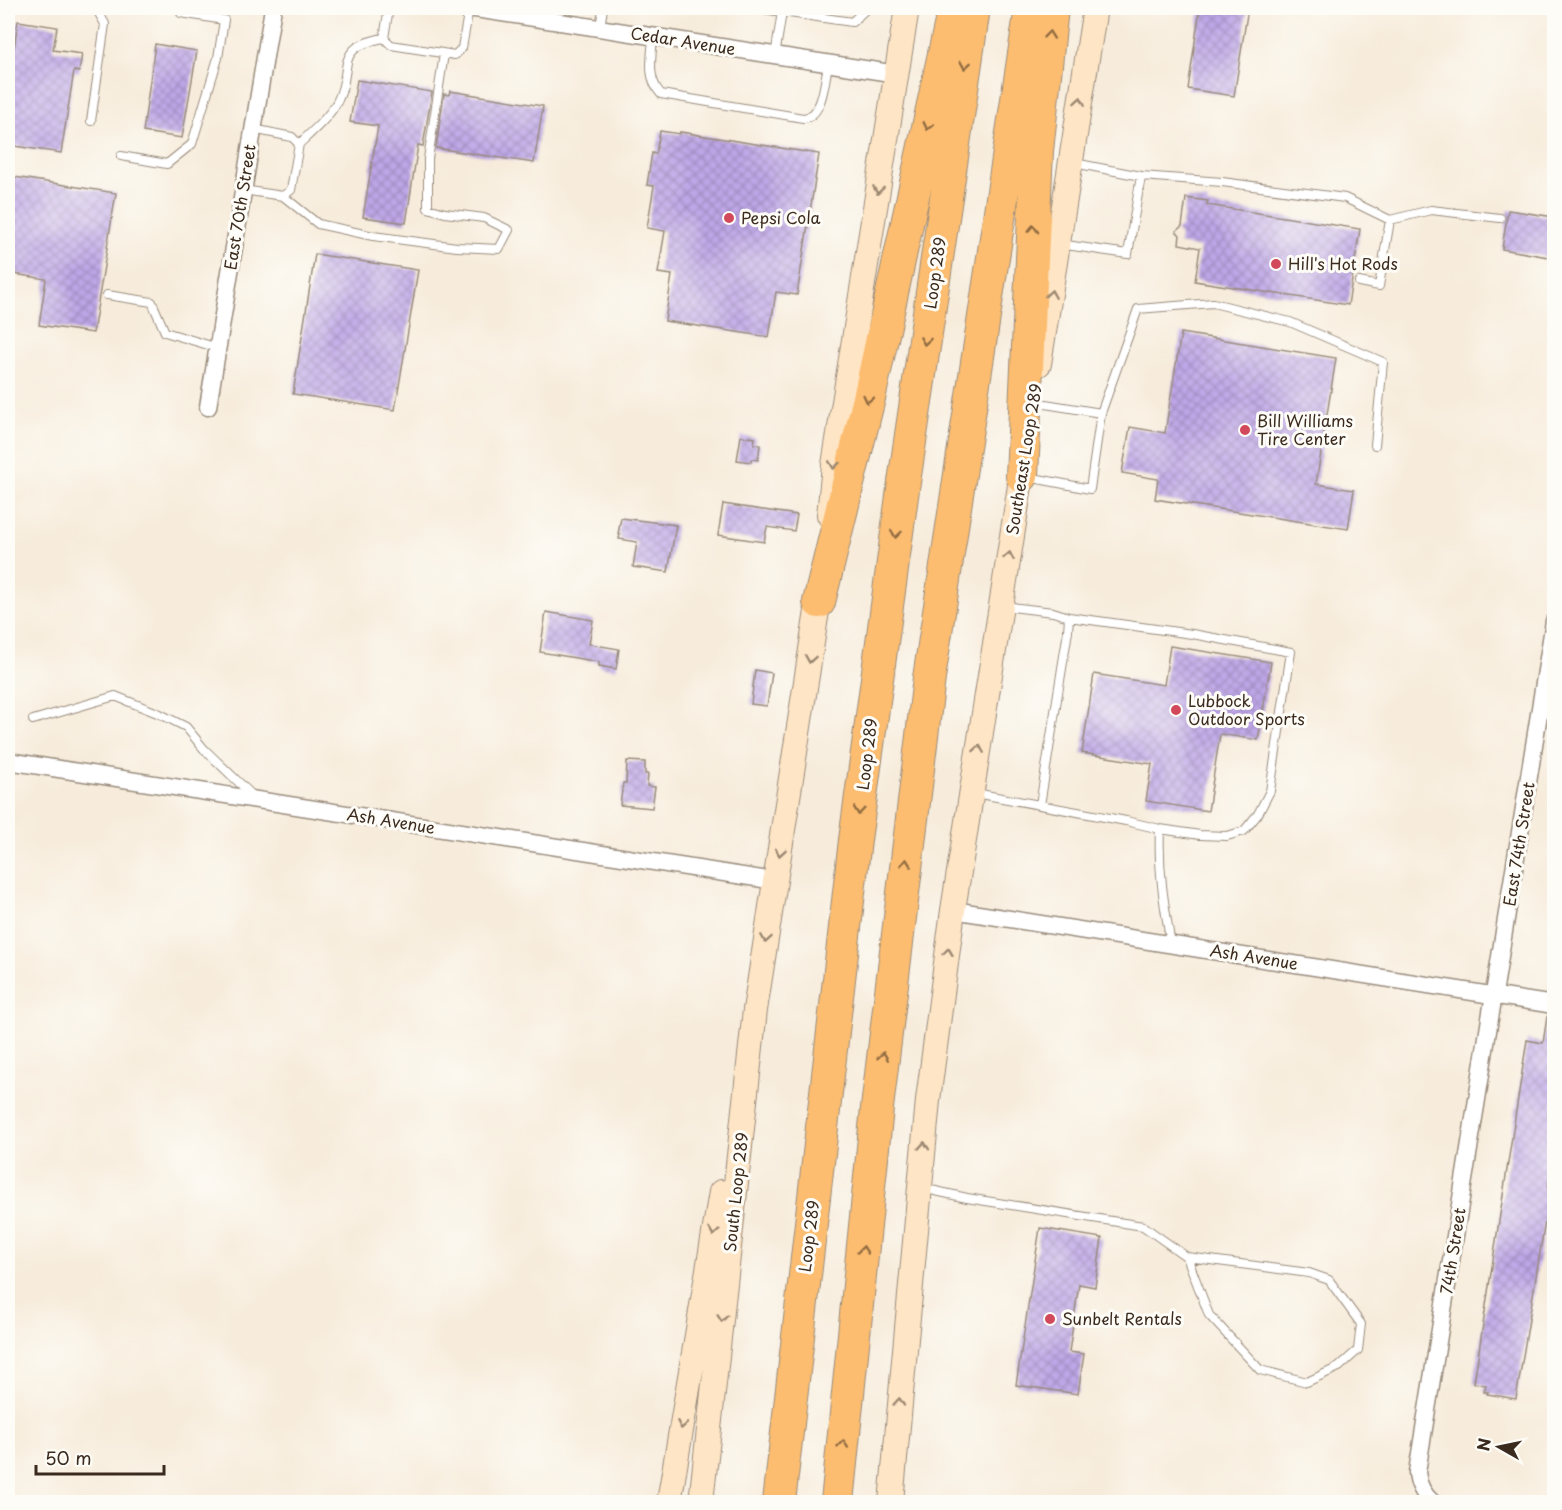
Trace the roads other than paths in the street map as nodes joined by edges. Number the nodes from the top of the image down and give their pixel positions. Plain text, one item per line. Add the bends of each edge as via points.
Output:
1 (96, 8) edge
2 (182, 8) edge
3 (273, 8) edge
4 (389, 8) edge
5 (469, 8) edge
6 (603, 8) edge
7 (758, 8) edge
8 (867, 8) edge
9 (907, 8) edge
10 (955, 8) edge
11 (974, 8) edge
12 (1031, 8) edge
13 (1052, 8) edge
14 (1095, 8) edge
15 (782, 12) junction
16 (600, 28) junction
17 (653, 36) junction
18 (384, 38) junction
19 (444, 54) junction
20 (775, 56) junction
21 (828, 64) junction
22 (897, 74) junction
23 (91, 121) dead end
24 (253, 129) junction
25 (299, 144) junction
26 (121, 156) dead end
27 (1071, 162) junction
28 (1142, 176) junction
29 (243, 190) junction
30 (283, 196) junction
31 (1500, 218) dead end
32 (1390, 220) junction
33 (1059, 244) junction
34 (1359, 282) dead end
35 (107, 295) dead end
36 (218, 348) junction
37 (1033, 402) junction
38 (208, 407) dead end
39 (1101, 412) junction
40 (1375, 445) dead end
41 (1022, 476) junction
42 (819, 602) junction
43 (1000, 606) junction
44 (1069, 616) junction
45 (1554, 621) edge
46 (33, 720) dead end
47 (8, 760) edge
48 (972, 792) junction
49 (256, 799) junction
50 (1040, 805) junction
51 (1161, 829) junction
52 (775, 881) junction
53 (953, 910) junction
54 (1171, 944) junction
55 (1495, 995) junction
56 (1554, 1005) edge
57 (755, 1010) junction
58 (921, 1188) junction
59 (1187, 1257) junction
60 (669, 1503) edge
61 (701, 1503) edge
62 (779, 1503) edge
63 (837, 1503) edge
64 (891, 1503) edge
65 (1432, 1503) edge

1 - 23 lane via 105,24
2 - 26 lane via 181,13 224,20 218,58 192,144 167,164
3 - 24 street, East 70th Street
4 - 18 lane
5 - 16 street, Cedar Avenue
5 - 19 lane via 462,48 455,55
6 - 16 lane
7 - 15 lane
8 - 15 lane via 852,22
9 - 22 main road
10 -> 42 highway via 870,394
11 -> 62 highway, Loop 289 via 870,728
63 -> 12 highway via 877,1108 918,767
41 -> 13 highway via 1037,151
27 -> 14 main road, Southeast Loop 289
15 - 20 lane
16 - 17 street, Cedar Avenue
17 - 20 street, Cedar Avenue
17 - 21 lane via 651,78 661,94 802,118 815,112 823,94
18 - 19 lane via 391,45
18 - 25 lane via 367,41 350,53 337,101
19 - 30 lane via 428,159 428,208 484,218 509,230 499,249 374,236 318,224
20 - 21 street, Cedar Avenue
21 - 22 street, Cedar Avenue
22 -> 42 main road via 834,465
24 - 25 lane via 292,137
24 - 29 street, East 70th Street
25 - 30 lane via 291,190
27 - 28 lane
27 - 33 main road, Southeast Loop 289
28 - 32 lane via 1345,198
28 - 33 lane via 1128,254
29 - 30 lane
29 - 36 street, East 70th Street
31 - 32 lane via 1431,210
32 - 34 lane via 1379,286
37 -> 33 main road, Southeast Loop 289
35 - 36 lane via 152,302 165,332
36 - 38 street, East 70th Street
37 - 39 lane
37 - 41 main road, Southeast Loop 289
39 - 40 lane via 1138,309 1213,303 1290,322 1383,362
39 - 41 lane via 1090,489
43 -> 41 main road, Southeast Loop 289
42 -> 52 main road
43 - 44 lane
48 -> 43 main road, Southeast Loop 289
44 - 50 lane
44 - 51 lane via 1291,652 1270,791 1258,814 1244,831 1227,836
45 - 55 street, East 74th Street
46 - 49 lane via 115,696 186,727
47 - 49 street, Ash Avenue
48 - 50 lane
48 - 53 main road, Southeast Loop 289
49 - 52 street, Ash Avenue
50 - 51 lane
51 - 54 lane via 1161,880
52 -> 57 main road, South Loop 289
53 - 54 street, Ash Avenue
58 -> 53 main road via 928,1100
54 - 55 street, Ash Avenue
55 - 56 street, Ash Avenue
55 - 65 street, 74th Street via 1417,1473 1424,1496
57 -> 60 main road via 731,1126
57 -> 61 main road, South Loop 289
58 - 59 lane via 1143,1226
64 -> 58 main road
59 - 59 lane via 1209,1315 1260,1370 1307,1382 1339,1367 1358,1350 1361,1324 1329,1280 1309,1273

